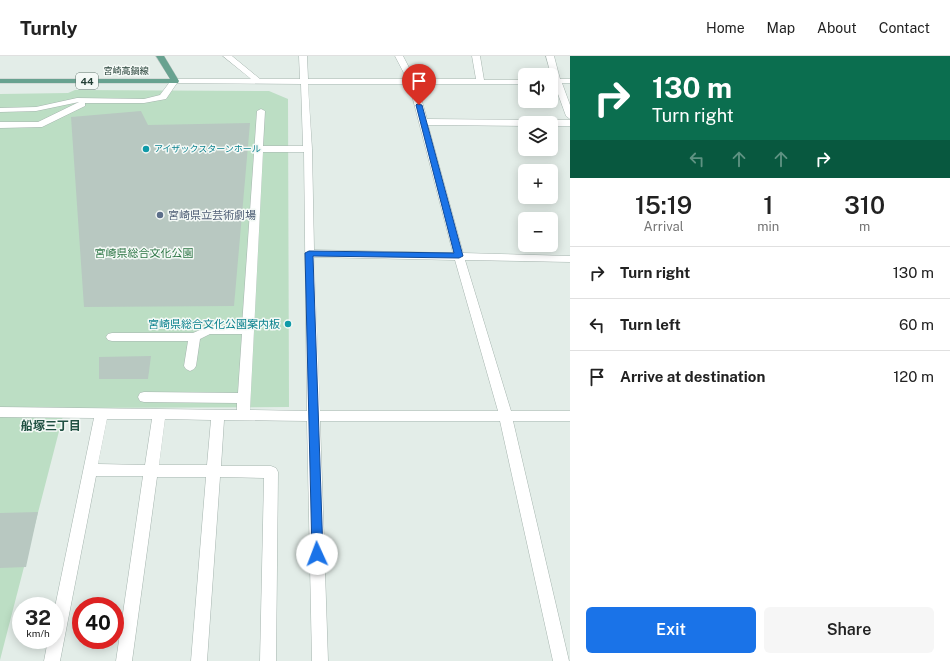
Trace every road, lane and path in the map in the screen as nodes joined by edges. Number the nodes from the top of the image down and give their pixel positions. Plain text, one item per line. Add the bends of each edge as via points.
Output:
1 (160, 56) edge
2 (227, 56) edge
3 (303, 56) edge
4 (399, 56) edge
5 (476, 56) edge
6 (550, 56) edge
7 (552, 68) edge
8 (0, 81) edge
9 (175, 81) junction
10 (258, 81) junction
11 (305, 81) junction
12 (558, 81) edge
13 (570, 81) edge
14 (412, 82) junction
15 (480, 82) junction
16 (518, 82) edge
17 (558, 90) edge
18 (97, 101) junction
19 (0, 110) edge
20 (261, 111) dead end
21 (570, 116) edge
22 (424, 122) junction
23 (518, 123) edge
24 (558, 123) edge
25 (570, 123) edge
26 (0, 125) edge
27 (308, 149) junction
28 (259, 150) junction
29 (309, 253) junction
30 (459, 256) junction
31 (570, 259) edge
32 (248, 330) junction
33 (112, 337) dead end
34 (194, 337) junction
35 (190, 366) dead end
36 (144, 397) dead end
37 (244, 398) junction
38 (0, 412) edge
39 (102, 413) junction
40 (159, 414) junction
41 (218, 414) junction
42 (243, 414) junction
43 (313, 416) junction
44 (570, 416) edge
45 (506, 417) junction
46 (91, 470) junction
47 (151, 470) junction
48 (214, 471) junction
49 (52, 661) edge
50 (124, 661) edge
51 (199, 661) edge
52 (268, 661) edge
53 (320, 661) edge
54 (561, 661) edge

1 - 9 main road, 宮崎高鍋線
2 - 10 street
3 - 11 street
4 - 14 street
5 - 15 street
6 - 7 street
8 - 9 main road, 宮崎高鍋線 / 44
9 - 10 street
9 - 18 street via 163,97 156,99
10 - 11 street
11 - 14 street
11 - 27 street
12 - 13 street
14 - 15 street
14 - 22 street
15 - 16 street
17 - 21 street
18 - 19 street via 73,101 36,109
18 - 26 street via 79,105 39,125
20 - 28 street
22 - 23 street
22 - 30 street
24 - 25 street
27 - 28 street
27 - 29 street
28 - 32 street
29 - 30 street
29 - 43 street
30 - 31 street
30 - 45 street
32 - 34 street via 209,330
32 - 37 street
33 - 34 street
34 - 35 street
36 - 37 street
37 - 42 street
38 - 39 street
39 - 40 street
39 - 46 street
40 - 41 street
40 - 47 street
41 - 42 street
41 - 48 street
42 - 43 street
43 - 45 street
43 - 53 street
44 - 45 street
45 - 54 street
46 - 47 street
46 - 49 street
47 - 48 street
47 - 50 street
48 - 51 street
48 - 52 street via 271,472

